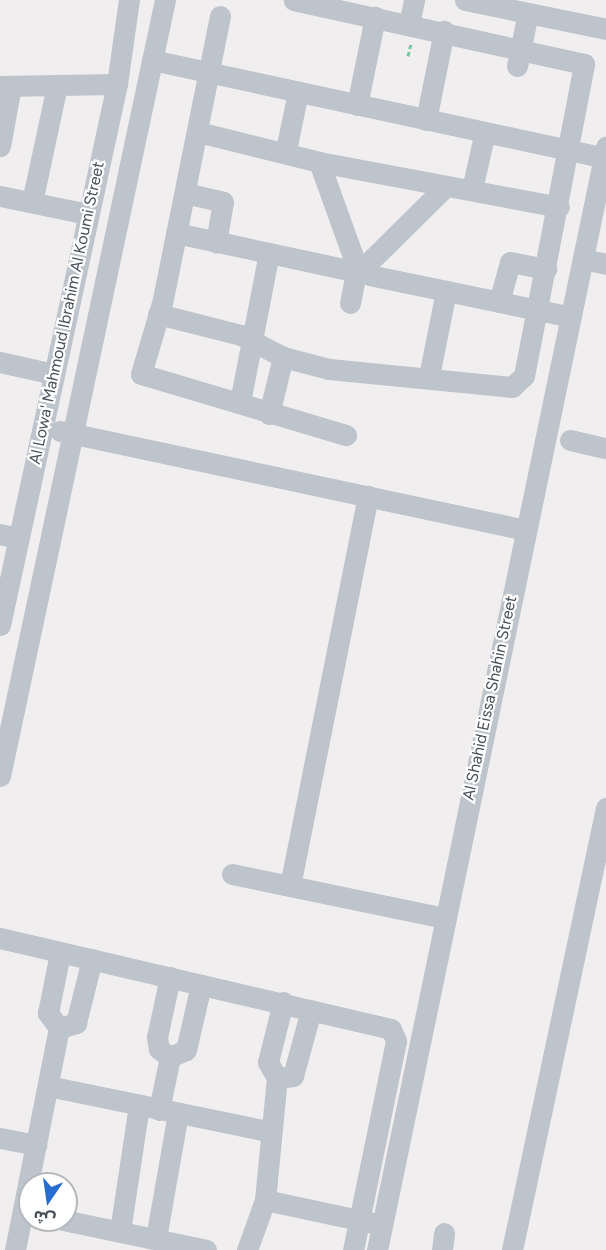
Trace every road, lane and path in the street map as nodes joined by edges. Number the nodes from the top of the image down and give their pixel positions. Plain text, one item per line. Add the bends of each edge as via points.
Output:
1 (165, 0) edge
2 (414, 0) edge
3 (465, 0) edge
4 (124, 2) edge
5 (294, 4) edge
6 (528, 13) junction
7 (220, 16) dead end
8 (375, 17) junction
9 (409, 24) junction
10 (606, 28) edge
11 (444, 31) junction
12 (519, 57) junction
13 (152, 60) junction
14 (209, 73) junction
15 (117, 84) junction
16 (57, 85) junction
17 (6, 86) edge
18 (298, 92) junction
19 (357, 105) junction
20 (426, 120) junction
21 (198, 132) junction
22 (485, 132) junction
23 (0, 146) edge
24 (286, 150) junction
25 (571, 151) junction
26 (605, 152) edge
27 (319, 162) junction
28 (445, 187) junction
29 (472, 189) junction
30 (185, 193) junction
31 (0, 196) edge
32 (32, 202) junction
33 (559, 207) junction
34 (88, 214) junction
35 (176, 233) junction
36 (216, 242) junction
37 (269, 253) junction
38 (583, 259) junction
39 (606, 264) edge
40 (546, 269) junction
41 (357, 276) junction
42 (446, 291) junction
43 (499, 302) junction
44 (537, 310) junction
45 (158, 314) junction
46 (571, 317) junction
47 (252, 339) junction
48 (283, 357) junction
49 (0, 362) edge
50 (54, 374) junction
51 (429, 376) junction
52 (240, 402) junction
53 (269, 414) junction
54 (43, 428) junction
55 (73, 434) junction
56 (346, 435) dead end
57 (570, 440) dead end
58 (606, 448) edge
59 (368, 496) junction
60 (526, 530) junction
61 (9, 536) edge
62 (2, 602) edge
63 (0, 625) edge
64 (0, 776) edge
65 (606, 808) edge
66 (232, 874) dead end
67 (598, 884) edge
68 (290, 886) junction
69 (444, 918) junction
70 (0, 938) edge
71 (60, 953) junction
72 (92, 959) junction
73 (170, 977) junction
74 (201, 985) junction
75 (283, 1002) junction
76 (311, 1010) junction
77 (59, 1028) junction
78 (170, 1057) junction
79 (277, 1078) junction
80 (48, 1086) junction
81 (138, 1105) junction
82 (169, 1111) junction
83 (268, 1131) junction
84 (0, 1138) edge
85 (36, 1144) junction
86 (32, 1172) edge
87 (265, 1200) junction
88 (358, 1221) junction
89 (78, 1224) edge
90 (382, 1225) junction
91 (20, 1232) edge
92 (128, 1238) edge
93 (156, 1238) junction
94 (15, 1250) edge
95 (206, 1250) edge
96 (247, 1250) edge
97 (353, 1250) edge
98 (377, 1250) edge
99 (512, 1250) edge

1 - 13 street
2 - 9 street
3 - 6 street
4 - 15 street, Al Lowa' Mahmoud Ibrahim Al Koumi Street
5 - 8 street
6 - 10 street
6 - 12 street
7 - 14 street
8 - 9 street
8 - 19 street
9 - 11 street
11 - 12 street
11 - 20 street
12 - 25 street via 581,60 587,68
13 - 14 street
13 - 55 street
14 - 18 street
14 - 21 street
15 - 16 street
15 - 34 street, Al Lowa' Mahmoud Ibrahim Al Koumi Street
16 - 17 street
16 - 32 street
17 - 23 street
18 - 19 street
18 - 24 street
19 - 20 street
20 - 22 street
21 - 24 street
21 - 30 street
22 - 25 street
22 - 29 street
24 - 27 street
25 - 26 street
25 - 33 street
26 - 38 street, Al Shahid Eissa Shahin Street
27 - 28 street
27 - 41 street
28 - 29 street
28 - 41 street
29 - 33 street
30 - 35 street
30 - 36 street via 223,202
31 - 32 street
32 - 34 street
33 - 40 street
34 - 50 street, Al Lowa' Mahmoud Ibrahim Al Koumi Street
35 - 36 street
35 - 45 street
36 - 37 street
37 - 41 street
37 - 47 street
38 - 39 street
38 - 46 street, Al Shahid Eissa Shahin Street
40 - 43 street via 510,262
40 - 44 street
41 - 42 street
42 - 43 street
42 - 51 street
43 - 44 street
44 - 46 street
44 - 51 street via 524,376 517,386
45 - 47 street
45 - 52 street via 142,375
46 - 60 street, Al Shahid Eissa Shahin Street
47 - 48 street
47 - 52 street
48 - 51 street via 376,377
48 - 53 street
49 - 50 street
50 - 54 street, Al Lowa' Mahmoud Ibrahim Al Koumi Street
52 - 53 street
53 - 56 street
54 - 55 street
54 - 61 street, Al Lowa' Mahmoud Ibrahim Al Koumi Street
55 - 59 street
55 - 64 street
57 - 58 street
59 - 60 street
59 - 68 street
60 - 69 street, Al Shahid Eissa Shahin Street
61 - 62 street, Al Lowa' Mahmoud Ibrahim Al Koumi Street
62 - 63 street, Al Lowa' Mahmoud Ibrahim Al Koumi Street
65 - 67 street
66 - 68 street
67 - 99 street
68 - 69 street
69 - 90 street, Al Shahid Eissa Shahin Street
70 - 71 street
71 - 72 street
71 - 77 street via 48,1013
72 - 73 street
72 - 77 street via 76,1023
73 - 74 street
73 - 78 street via 157,1037 159,1049
74 - 75 street
74 - 78 street via 186,1050
75 - 76 street
75 - 79 street via 268,1062
76 - 79 street via 293,1076
76 - 88 street via 385,1026 396,1036
77 - 80 street
78 - 82 street
79 - 83 street
80 - 81 street
80 - 85 street
81 - 82 street
81 - 92 street
82 - 83 street
82 - 93 street
83 - 87 street
84 - 85 street
85 - 86 street
87 - 88 street
87 - 96 street
88 - 90 street
88 - 97 street
89 - 92 street
90 - 98 street, Al Shahid Eissa Shahin Street
91 - 94 street
92 - 93 street
93 - 95 street

